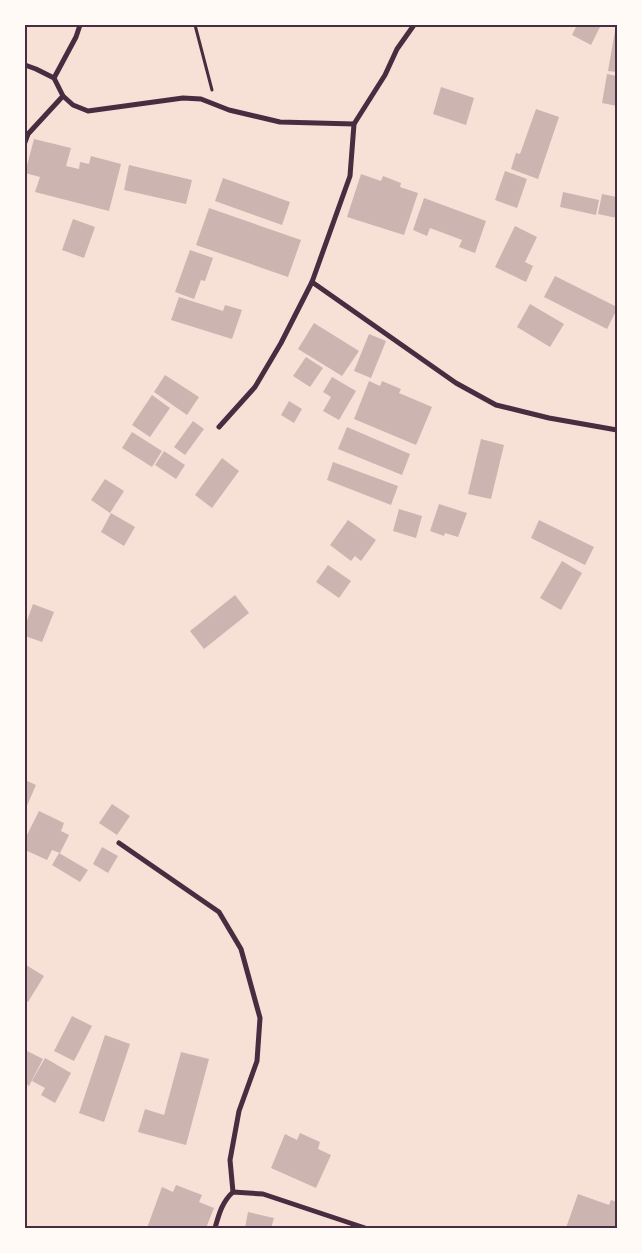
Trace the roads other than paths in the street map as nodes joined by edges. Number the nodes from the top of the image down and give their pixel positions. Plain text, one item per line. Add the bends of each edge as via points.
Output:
1 (80, 25) edge
2 (414, 25) edge
3 (25, 65) edge
4 (54, 78) junction
5 (63, 96) junction
6 (354, 124) junction
7 (25, 142) edge
8 (312, 282) junction
9 (220, 428) dead end
10 (617, 430) edge
11 (118, 843) dead end
12 (234, 1192) junction
13 (215, 1228) edge
14 (365, 1228) edge

1 - 4 street
2 - 6 street
3 - 4 street
4 - 5 street
5 - 6 street via 73,106 88,111 184,98 201,99 229,110 280,122
5 - 7 street via 28,134
6 - 8 street via 350,176
8 - 9 street via 255,387
8 - 10 street via 456,383 496,405
11 - 12 street via 219,912 241,949 260,1018 257,1061 239,1111 230,1160
12 - 13 street via 221,1208
12 - 14 street via 264,1194

